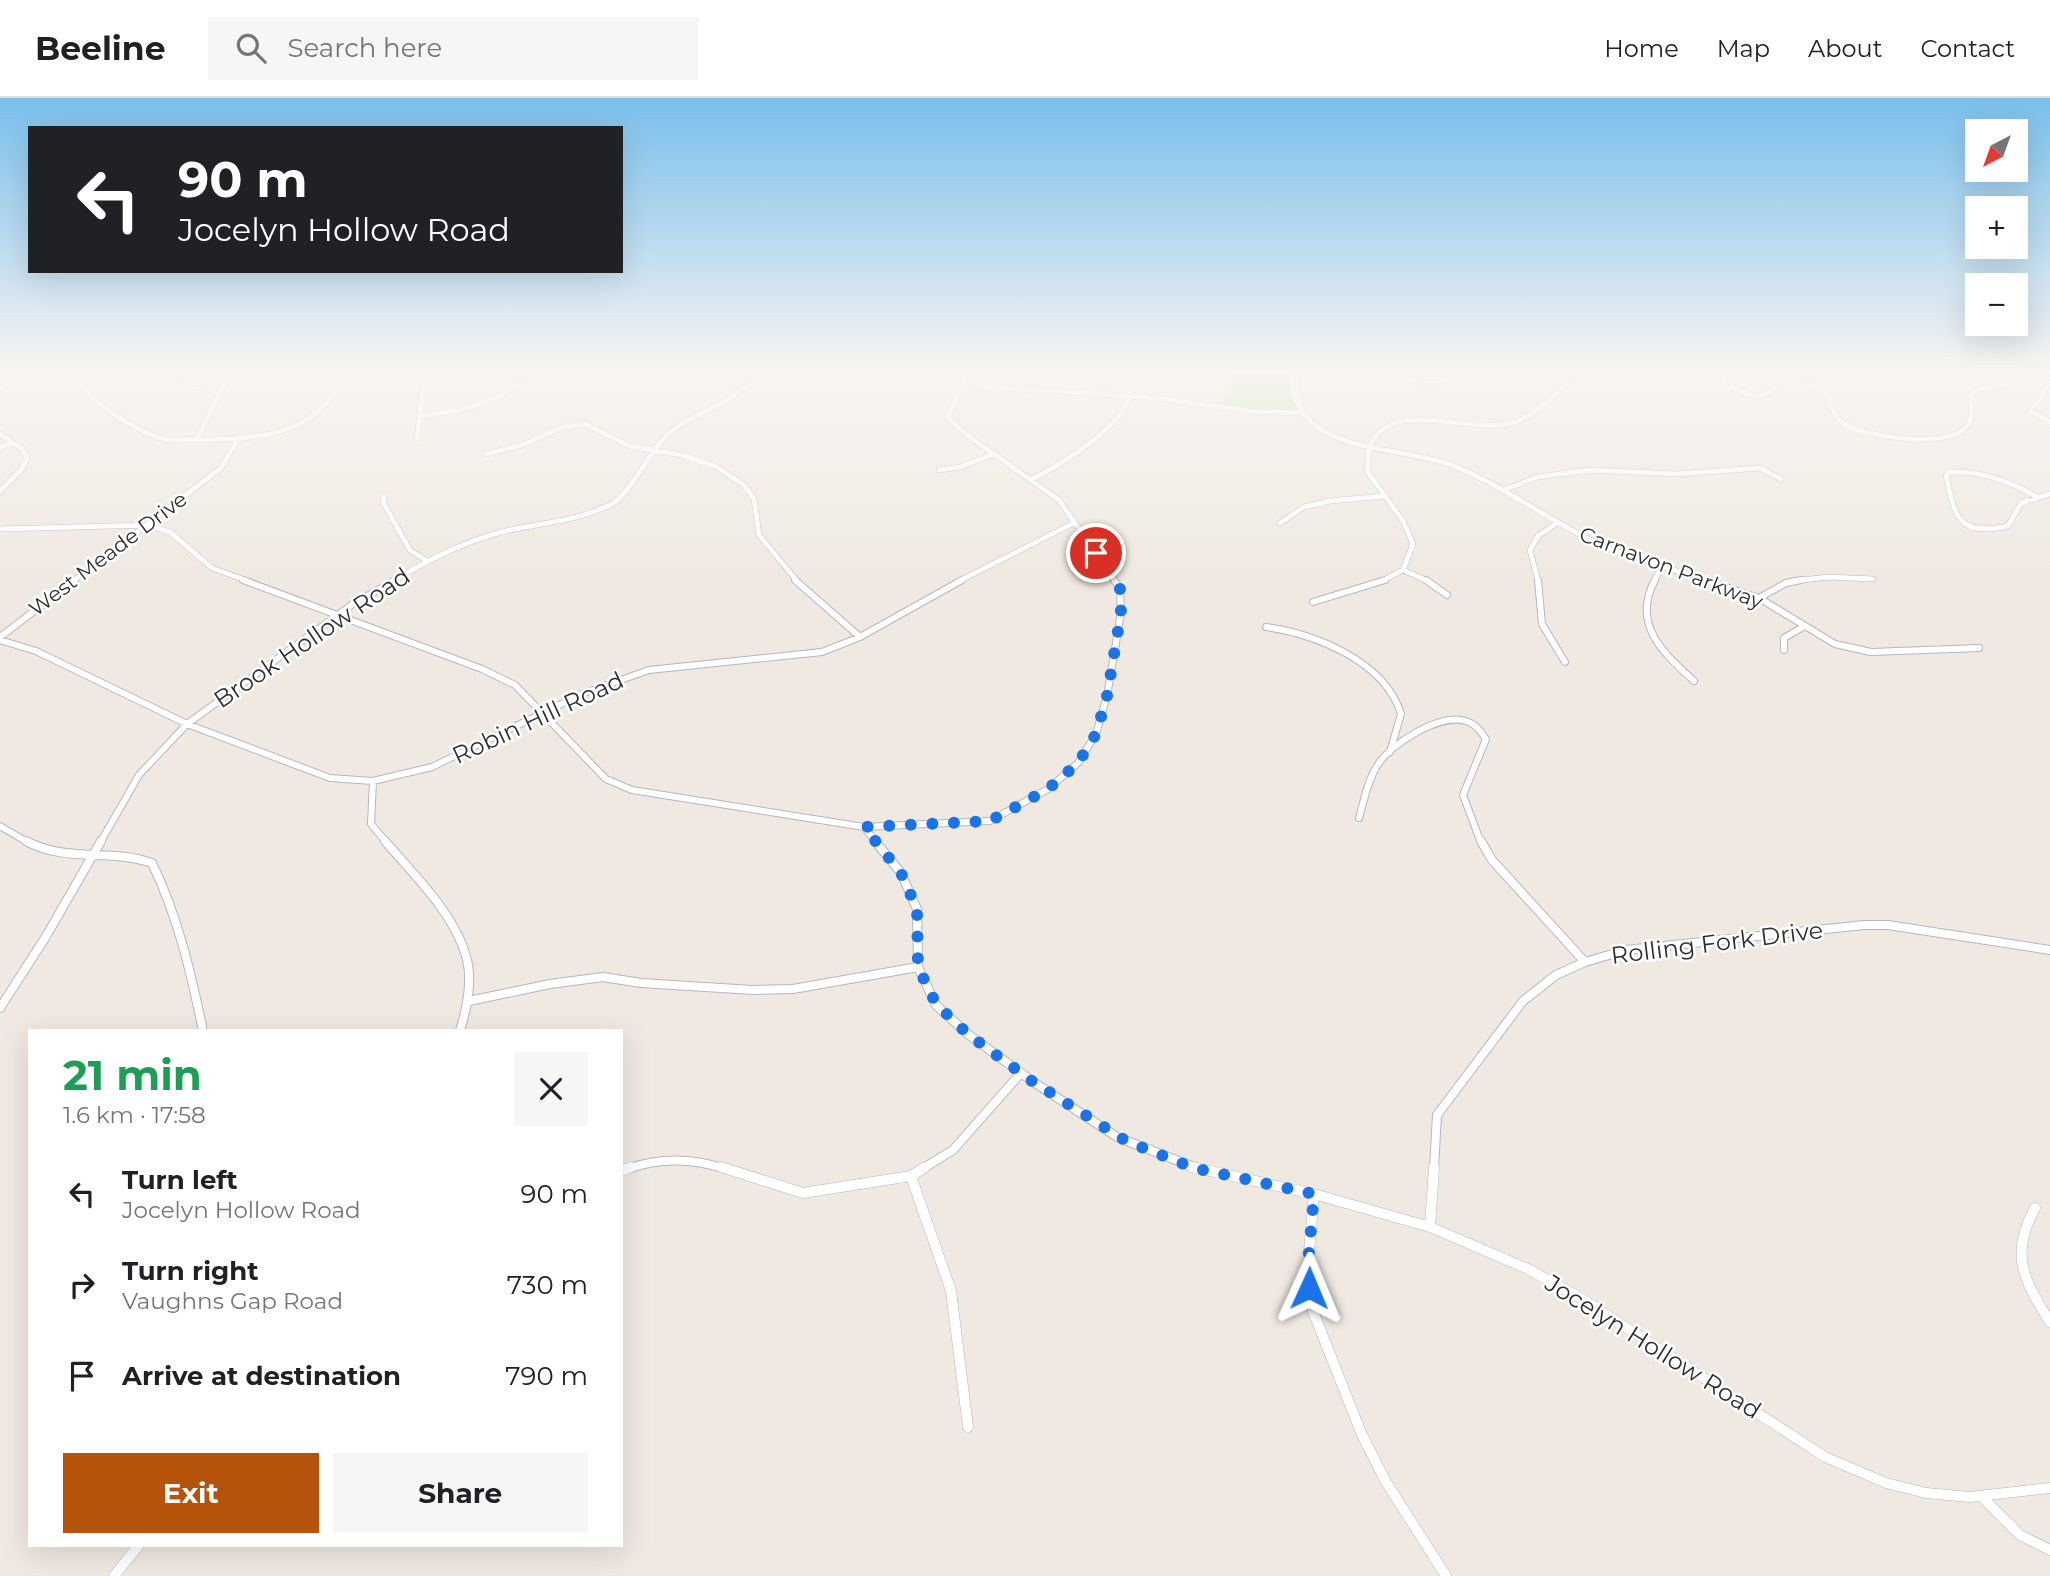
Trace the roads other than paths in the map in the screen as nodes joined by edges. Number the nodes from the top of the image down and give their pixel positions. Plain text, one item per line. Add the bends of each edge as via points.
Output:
1 (7, 440) edge
2 (237, 440) edge
3 (534, 440) edge
4 (615, 440) edge
5 (665, 440) edge
6 (976, 440) edge
7 (1094, 440) edge
8 (1348, 440) edge
9 (1373, 440) edge
10 (11, 444) junction
11 (0, 448) edge
12 (1370, 448) junction
13 (655, 449) junction
14 (486, 454) dead end
15 (994, 454) junction
16 (1762, 460) dead end
17 (1760, 468) junction
18 (939, 470) dead end
19 (1032, 479) junction
20 (1781, 479) dead end
21 (1504, 490) junction
22 (0, 491) edge
23 (2050, 494) edge
24 (384, 496) dead end
25 (1384, 496) junction
26 (2035, 496) junction
27 (1074, 523) junction
28 (1280, 523) dead end
29 (1557, 523) junction
30 (148, 525) junction
31 (0, 529) edge
32 (427, 561) junction
33 (1662, 566) junction
34 (1403, 569) junction
35 (1873, 579) dead end
36 (1447, 595) dead end
37 (1759, 598) junction
38 (1313, 602) dead end
39 (337, 616) junction
40 (1266, 626) dead end
41 (1803, 626) junction
42 (860, 637) junction
43 (0, 638) edge
44 (1979, 648) dead end
45 (1784, 650) dead end
46 (1565, 662) dead end
47 (1694, 681) dead end
48 (541, 713) junction
49 (187, 724) junction
50 (1390, 753) junction
51 (373, 781) junction
52 (1359, 818) dead end
53 (0, 826) edge
54 (864, 827) junction
55 (95, 854) junction
56 (2050, 950) edge
57 (1585, 962) junction
58 (918, 967) junction
59 (469, 1001) junction
60 (0, 1008) edge
61 (203, 1029) edge
62 (461, 1029) edge
63 (1021, 1073) junction
64 (623, 1170) edge
65 (911, 1176) junction
66 (1314, 1194) junction
67 (2035, 1208) dead end
68 (1430, 1227) junction
69 (2050, 1322) edge
70 (968, 1427) dead end
71 (2050, 1488) edge
72 (1982, 1497) junction
73 (137, 1547) edge
74 (2050, 1550) edge
75 (1442, 1574) edge
76 (114, 1576) edge

1 - 10 street
2 - 30 street, West Meade Drive via 221,468
3 - 14 street
4 - 13 street
5 - 13 street, Brook Hollow Road
6 - 15 street
7 - 19 street via 1072,460
8 - 12 street, Carnavon Parkway
9 - 12 street
10 - 11 street
10 - 22 street via 25,453 27,462
12 - 21 street, Carnavon Parkway via 1448,464
12 - 25 street via 1368,474
13 - 32 street, Brook Hollow Road via 615,502 601,510 498,533
13 - 42 street via 711,465 739,483 755,501 760,536 796,579
15 - 18 street
15 - 19 street
16 - 17 street
17 - 20 street
17 - 21 street via 1676,474 1591,470 1537,477
19 - 27 street via 1059,500
21 - 29 street, Carnavon Parkway
23 - 26 street
24 - 32 street via 383,502 410,550
25 - 28 street via 1304,506
25 - 34 street via 1404,521 1413,544
26 - 26 street via 2006,480 1962,471 1946,475 1956,515 1983,527 2008,526 2022,502
27 - 42 street, Robin Hill Road
27 - 54 street via 1120,589 1122,601 1107,696 1096,734 1078,763 1048,789 990,821
29 - 33 street, Carnavon Parkway
29 - 46 street via 1538,537 1530,550 1540,589 1542,624
30 - 31 street
30 - 39 street via 170,532 212,568
30 - 43 street, West Meade Drive
32 - 39 street, Brook Hollow Road
33 - 37 street, Carnavon Parkway
33 - 47 street via 1645,599 1647,621 1672,661
34 - 36 street
34 - 38 street via 1378,583
35 - 37 street via 1799,578 1776,585
37 - 41 street, Carnavon Parkway
39 - 48 street via 482,669 515,685
39 - 49 street, Brook Hollow Road
40 - 50 street via 1332,643 1364,665 1399,705 1401,714
41 - 44 street, Carnavon Parkway via 1835,644 1861,651
41 - 45 street via 1784,638
42 - 48 street, Robin Hill Road via 820,652 649,670
43 - 49 street, Robin Hill Road
48 - 51 street, Robin Hill Road via 432,767
48 - 54 street via 606,779 618,785
49 - 51 street, Robin Hill Road via 330,778
49 - 55 street, Brook Hollow Road via 139,775
50 - 52 street via 1379,763
50 - 57 street via 1427,727 1447,720 1462,719 1483,732 1486,739 1463,795 1482,844
51 - 59 street via 371,824 457,934 466,957
53 - 55 street via 46,851
54 - 58 street, Jocelyn Hollow Road via 901,873 917,909
55 - 60 street, Brook Hollow Road
55 - 61 street via 133,855 156,869 189,962
56 - 57 street, Rolling Fork Drive via 1864,925 1626,950
57 - 68 street, Rolling Fork Drive via 1556,975 1523,1001 1437,1115
58 - 59 street via 793,989 641,983 603,977
58 - 63 street, Jocelyn Hollow Road via 936,1004
59 - 62 street
63 - 65 street via 953,1150
63 - 66 street, Jocelyn Hollow Road via 1117,1137 1163,1157
64 - 65 street via 649,1161 685,1160 803,1193
65 - 70 street via 951,1291
66 - 68 street, Jocelyn Hollow Road
66 - 75 street via 1307,1275 1311,1306 1363,1435
67 - 69 street via 2021,1230 2023,1275
68 - 72 street, Jocelyn Hollow Road via 1581,1297 1825,1457 1886,1483 1926,1493
71 - 72 street, Jocelyn Hollow Road
72 - 74 street via 2020,1535
73 - 76 street

